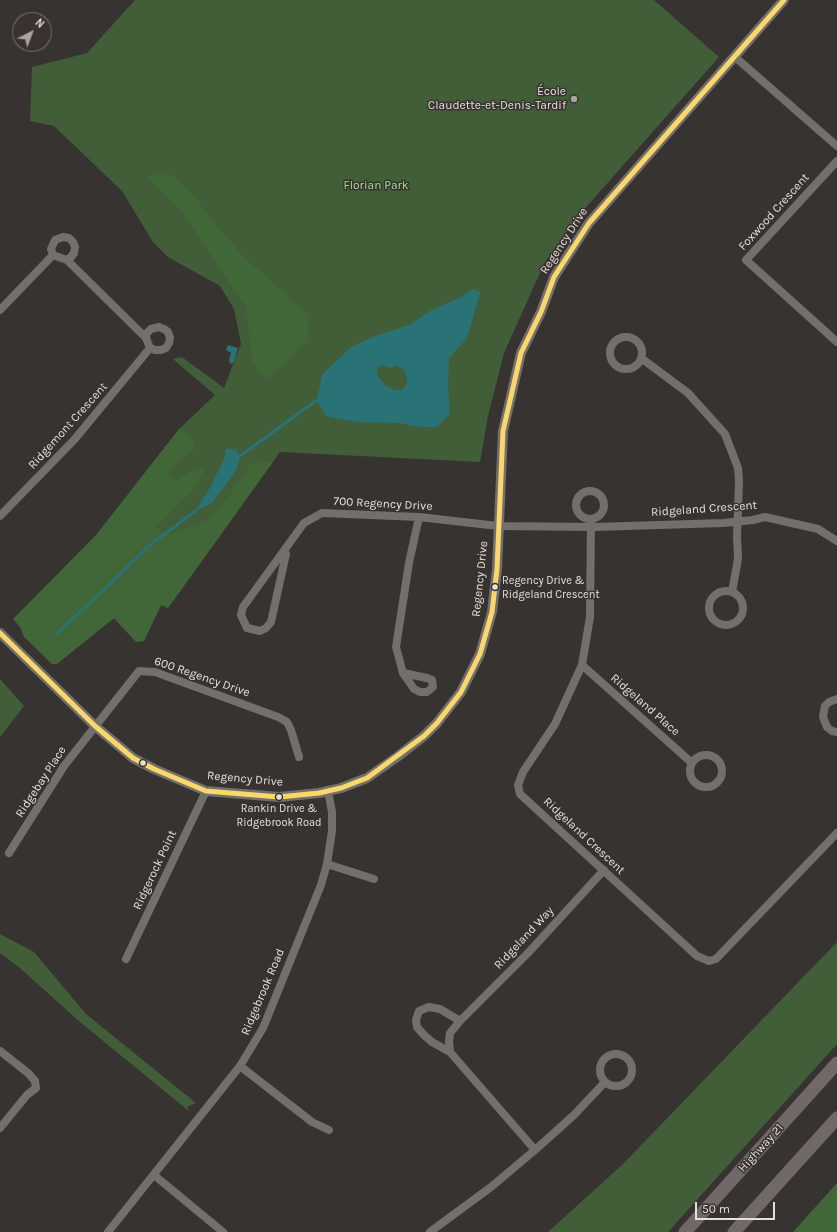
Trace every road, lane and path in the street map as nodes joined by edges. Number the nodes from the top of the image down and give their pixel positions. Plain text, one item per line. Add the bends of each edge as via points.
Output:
1 (784, 0) edge
2 (734, 57) junction
3 (837, 146) edge
4 (837, 160) edge
5 (53, 255) junction
6 (67, 260) junction
7 (0, 310) edge
8 (146, 338) junction
9 (837, 342) edge
10 (150, 348) junction
11 (642, 358) dead end
12 (0, 516) edge
13 (419, 517) junction
14 (737, 521) junction
15 (591, 523) junction
16 (498, 526) junction
17 (837, 541) edge
18 (284, 551) junction
19 (732, 592) junction
20 (0, 633) edge
21 (582, 665) junction
22 (403, 673) dead end
23 (837, 699) edge
24 (95, 726) junction
25 (837, 732) edge
26 (299, 757) dead end
27 (692, 762) junction
28 (206, 791) junction
29 (328, 791) junction
30 (837, 833) edge
31 (9, 853) dead end
32 (327, 864) junction
33 (604, 870) junction
34 (374, 879) dead end
35 (126, 959) dead end
36 (460, 1020) junction
37 (0, 1051) edge
38 (450, 1052) junction
39 (837, 1063) edge
40 (240, 1066) junction
41 (604, 1082) junction
42 (837, 1118) edge
43 (0, 1128) edge
44 (329, 1130) dead end
45 (535, 1150) junction
46 (154, 1175) junction
47 (108, 1232) edge
48 (223, 1232) edge
49 (430, 1232) edge
50 (685, 1232) edge
51 (734, 1232) edge

1 - 2 street, Regency Drive
2 - 3 street
2 - 16 street, Regency Drive via 590,223 554,276 541,312 521,353 503,431
4 - 9 street, Foxwood Crescent via 746,260
5 - 6 street
5 - 6 street via 51,249 55,240 69,238 75,247 74,253
5 - 7 street
6 - 8 street
8 - 10 street
8 - 10 street via 150,329 155,327 164,328 168,332 170,338 166,348
10 - 12 street, Ridgemont Crescent via 74,440
11 - 14 street via 688,393 725,434 738,468
13 - 16 street, 700 Regency Drive
13 - 18 street, 700 Regency Drive via 322,513 304,523
13 - 22 street via 396,647
14 - 15 street, Ridgeland Crescent
14 - 17 street, Ridgeland Crescent via 765,517 818,529
14 - 19 street via 738,559
15 - 16 street, Ridgeland Crescent
15 - 21 street, Ridgeland Crescent via 590,617
16 - 29 street, Regency Drive via 492,612 480,654 461,692 437,723 397,757 367,778
18 - 18 street via 243,607 241,615 247,628 260,631 271,622 286,554
19 - 19 street via 718,593 711,599 710,613 720,624 734,623 743,612 742,602
20 - 24 street, Regency Drive
21 - 27 street, Ridgeland Place
21 - 33 street, Ridgeland Crescent via 555,724 523,772 518,785 520,794
23 - 25 street via 825,706 823,717 827,727
24 - 26 street, 600 Regency Drive via 139,671 155,672 287,722
24 - 28 street, Regency Drive via 132,758
24 - 31 street, Ridgebay Place via 64,766
27 - 27 street via 701,756 712,756 720,763 720,779 708,787 698,785 690,772
28 - 29 street, Regency Drive via 279,797
28 - 35 street, Ridgerock Point
29 - 32 street, Ridgebrook Road via 332,831
30 - 33 street, Ridgeland Crescent via 716,959 709,960 698,956
32 - 34 street
32 - 40 street, Ridgebrook Road via 321,885 263,1028
33 - 36 street, Ridgeland Way via 529,952
36 - 38 street, Ridgeland Way via 450,1033
36 - 38 street via 440,1009 429,1007 419,1011 416,1020 417,1028 424,1035
37 - 43 street via 28,1073 35,1081 36,1088 27,1094
38 - 45 street
39 - 50 main road, Highway 21
40 - 44 street via 312,1122
40 - 46 street, Ridgebrook Road
41 - 41 street via 609,1086 620,1087 629,1081 633,1070 625,1056 614,1054 601,1062 600,1073
41 - 45 street via 574,1115
42 - 51 main road
45 - 49 street via 491,1187
46 - 47 street, Ridgebrook Road
46 - 48 street

